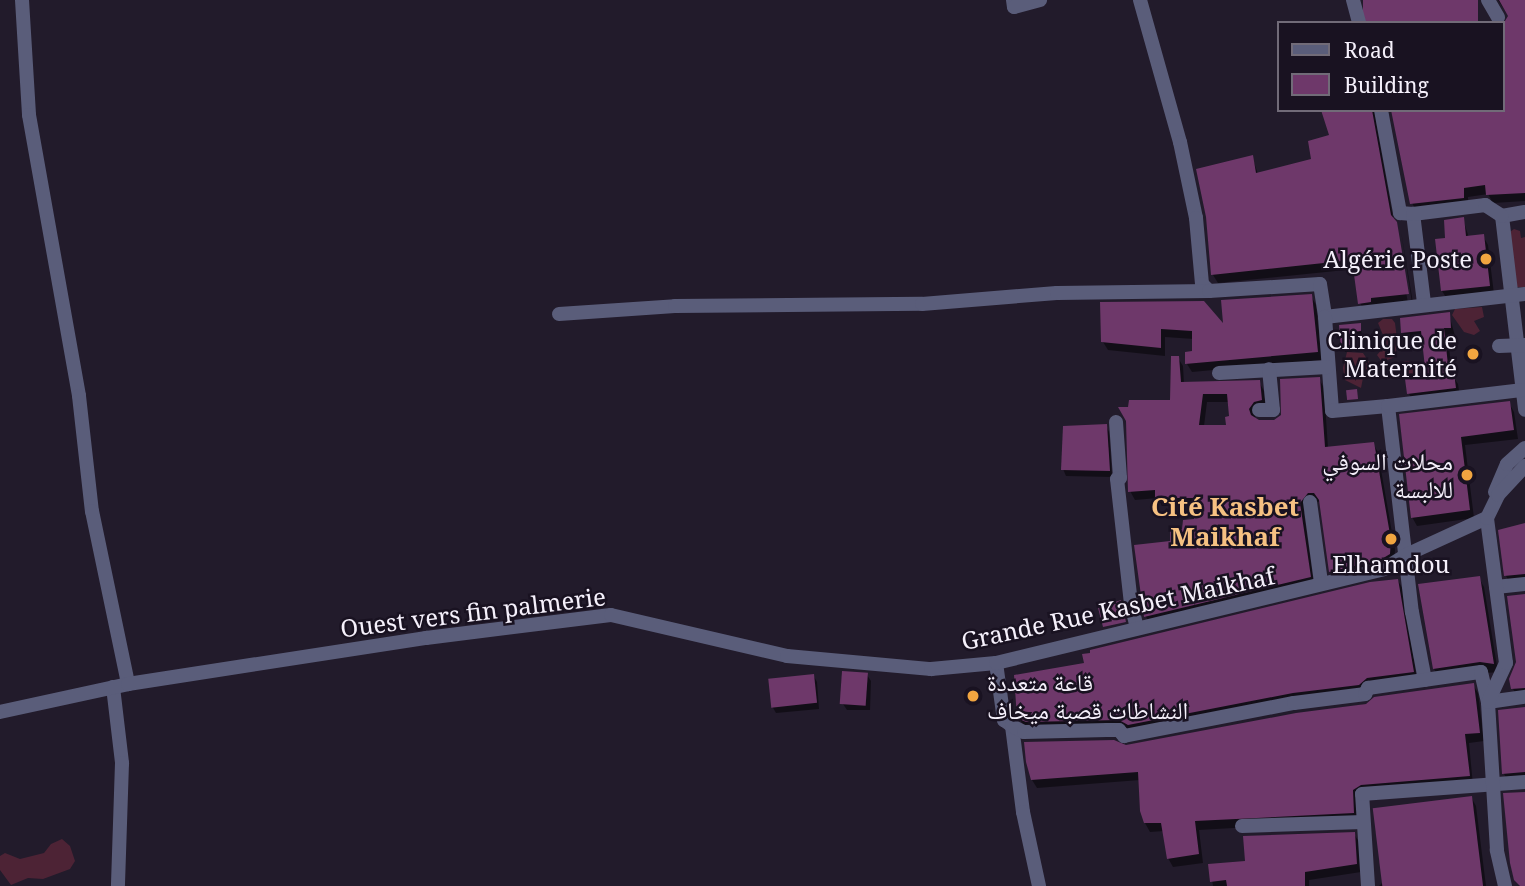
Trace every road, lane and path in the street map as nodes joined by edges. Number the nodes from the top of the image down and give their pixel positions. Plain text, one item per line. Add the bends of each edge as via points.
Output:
1 (22, 0) edge
2 (1013, 0) edge
3 (1040, 0) edge
4 (1140, 0) edge
5 (1353, 0) edge
6 (1488, 0) edge
7 (1498, 17) dead end
8 (1358, 21) edge
9 (1381, 112) edge
10 (1525, 212) edge
11 (1413, 214) junction
12 (1502, 216) junction
13 (1209, 291) junction
14 (1517, 295) edge
15 (1424, 303) junction
16 (559, 314) dead end
17 (1325, 317) junction
18 (1521, 345) edge
19 (1499, 346) dead end
20 (1328, 367) junction
21 (1269, 369) junction
22 (1219, 373) dead end
23 (1523, 390) junction
24 (1388, 406) junction
25 (1525, 410) edge
26 (1259, 411) dead end
27 (1116, 422) dead end
28 (1525, 449) edge
29 (1525, 466) edge
30 (1310, 502) dead end
31 (1489, 513) junction
32 (1406, 555) junction
33 (1321, 582) junction
34 (1525, 584) edge
35 (1496, 587) junction
36 (1137, 628) junction
37 (996, 663) junction
38 (952, 668) joint
39 (1425, 680) junction
40 (128, 684) junction
41 (113, 687) junction
42 (1525, 697) edge
43 (1488, 702) junction
44 (0, 712) edge
45 (1012, 726) junction
46 (1525, 782) edge
47 (1492, 786) junction
48 (1363, 822) junction
49 (1242, 826) dead end
50 (118, 886) edge
51 (1039, 886) edge
52 (1368, 886) edge
53 (1505, 886) edge

1 - 40 street via 33,141 79,396 92,511
2 - 3 street via 1014,7
4 - 13 street via 1196,218 1202,284
5 - 8 street
6 - 7 street
9 - 11 street via 1400,213
10 - 12 street
11 - 12 street via 1485,205
11 - 15 street
12 - 14 street
13 - 16 street via 1057,293 922,304 675,306
13 - 17 street via 1320,284
14 - 15 street
14 - 18 street
15 - 17 street
17 - 20 street
18 - 19 street
18 - 23 street
20 - 21 street
20 - 24 street via 1332,411
21 - 22 street
21 - 26 street via 1273,410
23 - 24 street
23 - 25 street
24 - 32 street
27 - 36 street via 1118,479
28 - 31 street via 1507,464
29 - 31 street via 1507,482
30 - 33 street
31 - 32 street, Grande Rue Kasbet Maikhaf
31 - 35 street
32 - 33 street, Grande Rue Kasbet Maikhaf via 1384,569
32 - 39 street
33 - 36 street, Grande Rue Kasbet Maikhaf via 1279,597
34 - 35 street
35 - 43 street via 1506,663
36 - 37 street, Grande Rue Kasbet Maikhaf
37 - 38 street, Grande Rue Kasbet Maikhaf
37 - 45 street via 1004,720
38 - 40 street, Ouest vers fin palmerie via 786,656 611,615
39 - 43 street via 1481,672
39 - 45 street via 1124,736 1119,730 1024,732
40 - 41 street, Ouest vers fin palmerie
41 - 44 street, Ouest vers fin palmerie
41 - 50 street via 122,763
42 - 43 street
43 - 47 street
45 - 51 street
46 - 47 street
47 - 48 street via 1362,794
47 - 53 street
48 - 49 street
48 - 52 street

